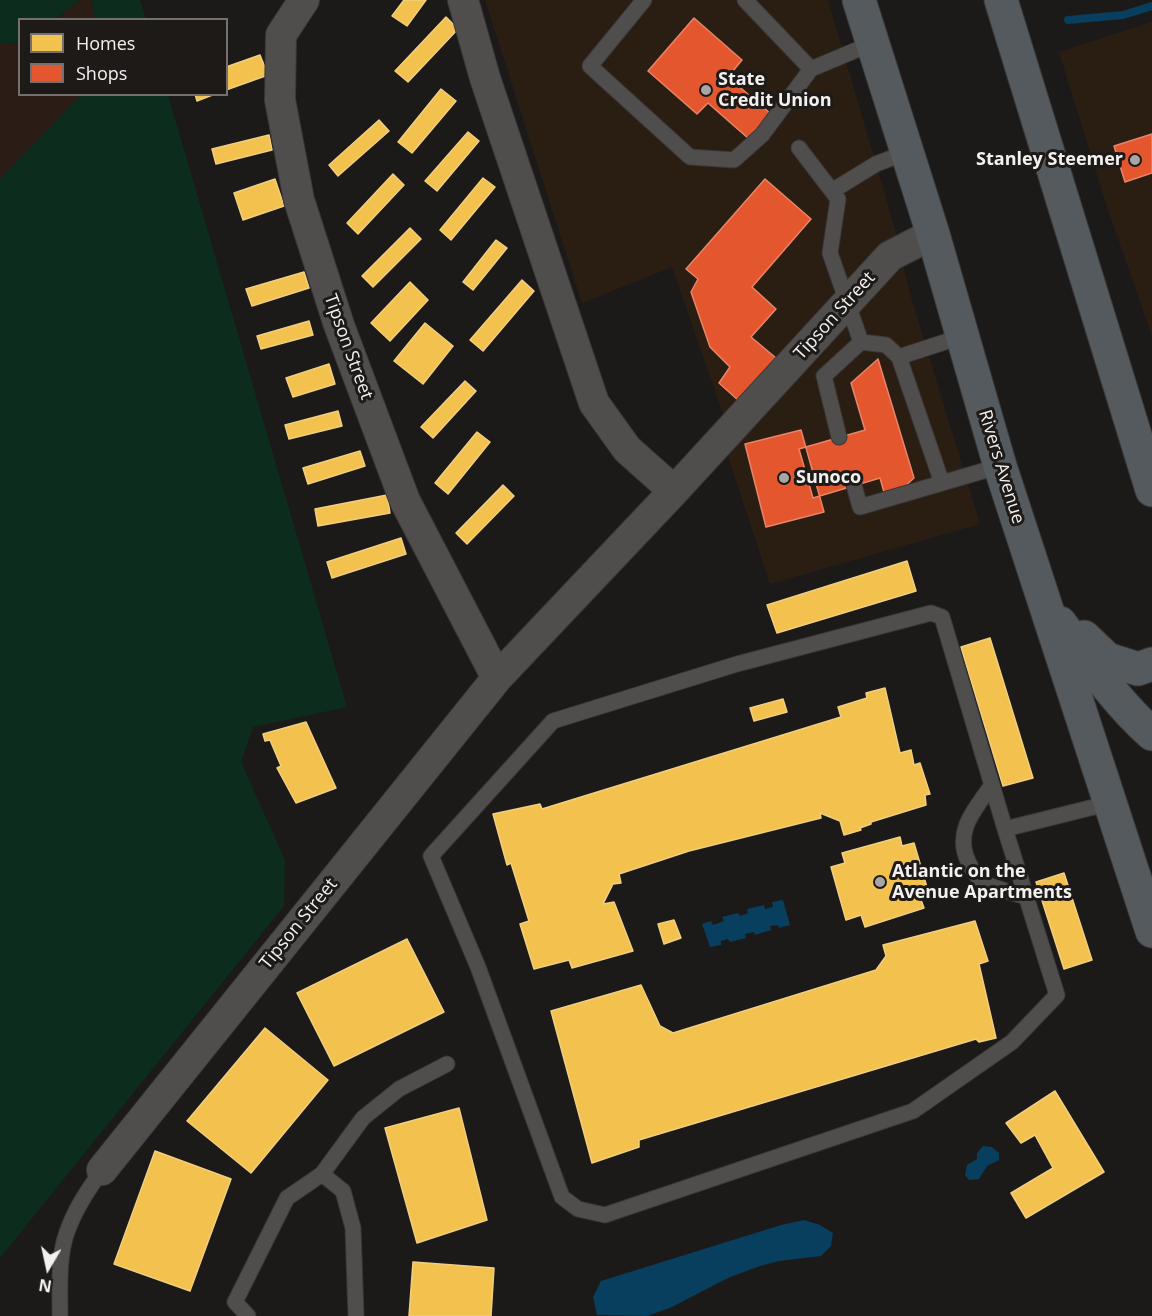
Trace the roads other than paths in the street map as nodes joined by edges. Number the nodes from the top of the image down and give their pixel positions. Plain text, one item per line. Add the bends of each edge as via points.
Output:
1 (304, 0) edge
2 (463, 0) edge
3 (645, 0) edge
4 (745, 0) edge
5 (859, 0) edge
6 (1001, 0) edge
7 (873, 43) junction
8 (811, 69) junction
9 (799, 148) dead end
10 (907, 152) junction
11 (832, 191) junction
12 (933, 234) junction
13 (848, 303) junction
14 (963, 336) junction
15 (861, 342) junction
16 (899, 357) junction
17 (839, 437) dead end
18 (1000, 466) junction
19 (942, 483) junction
20 (854, 485) dead end
21 (1152, 490) edge
22 (674, 491) junction
23 (1041, 597) junction
24 (1152, 664) edge
25 (496, 678) junction
26 (1152, 734) edge
27 (992, 785) junction
28 (1110, 803) junction
29 (1005, 829) junction
30 (1026, 897) junction
31 (1152, 931) edge
32 (447, 1065) dead end
33 (102, 1170) joint
34 (322, 1174) junction
35 (60, 1316) edge
36 (248, 1316) edge
37 (356, 1316) edge

1 - 25 street, Tipson Street via 281,35 280,100 299,200 339,325 405,501
2 - 22 street via 485,78 594,403 627,449
3 - 8 lane via 590,66 690,157 734,160 762,135
4 - 8 lane
5 - 7 main road, Rivers Avenue
6 - 21 main road
7 - 8 lane
7 - 10 main road, Rivers Avenue
9 - 11 lane
10 - 11 lane via 876,164
10 - 12 main road, Rivers Avenue
11 - 13 lane via 838,199 830,253
12 - 13 street, Tipson Street via 890,255
12 - 14 main road, Rivers Avenue
13 - 15 lane
13 - 22 street, Tipson Street
14 - 16 lane
14 - 18 main road, Rivers Avenue
15 - 16 lane via 886,345
15 - 17 lane via 824,376
16 - 19 lane
18 - 19 lane
18 - 23 main road, Rivers Avenue
19 - 20 lane via 860,507
22 - 25 street, Tipson Street
23 - 24 main road via 1107,659 1138,669
23 - 26 main road via 1095,670
23 - 28 main road, Rivers Avenue
25 - 33 street, Tipson Street
27 - 29 lane
27 - 30 lane via 969,818 963,832 963,851 982,882
27 - 30 lane via 942,617 931,612 737,664 553,721 431,856 478,967 562,1197 578,1209 605,1215 913,1111 1012,1042 1057,995
28 - 29 lane
28 - 31 main road, Rivers Avenue
29 - 30 lane
32 - 34 lane via 399,1089 363,1118
33 - 35 lane via 66,1233
34 - 36 lane via 287,1198 235,1302
34 - 37 lane via 343,1191 353,1228

